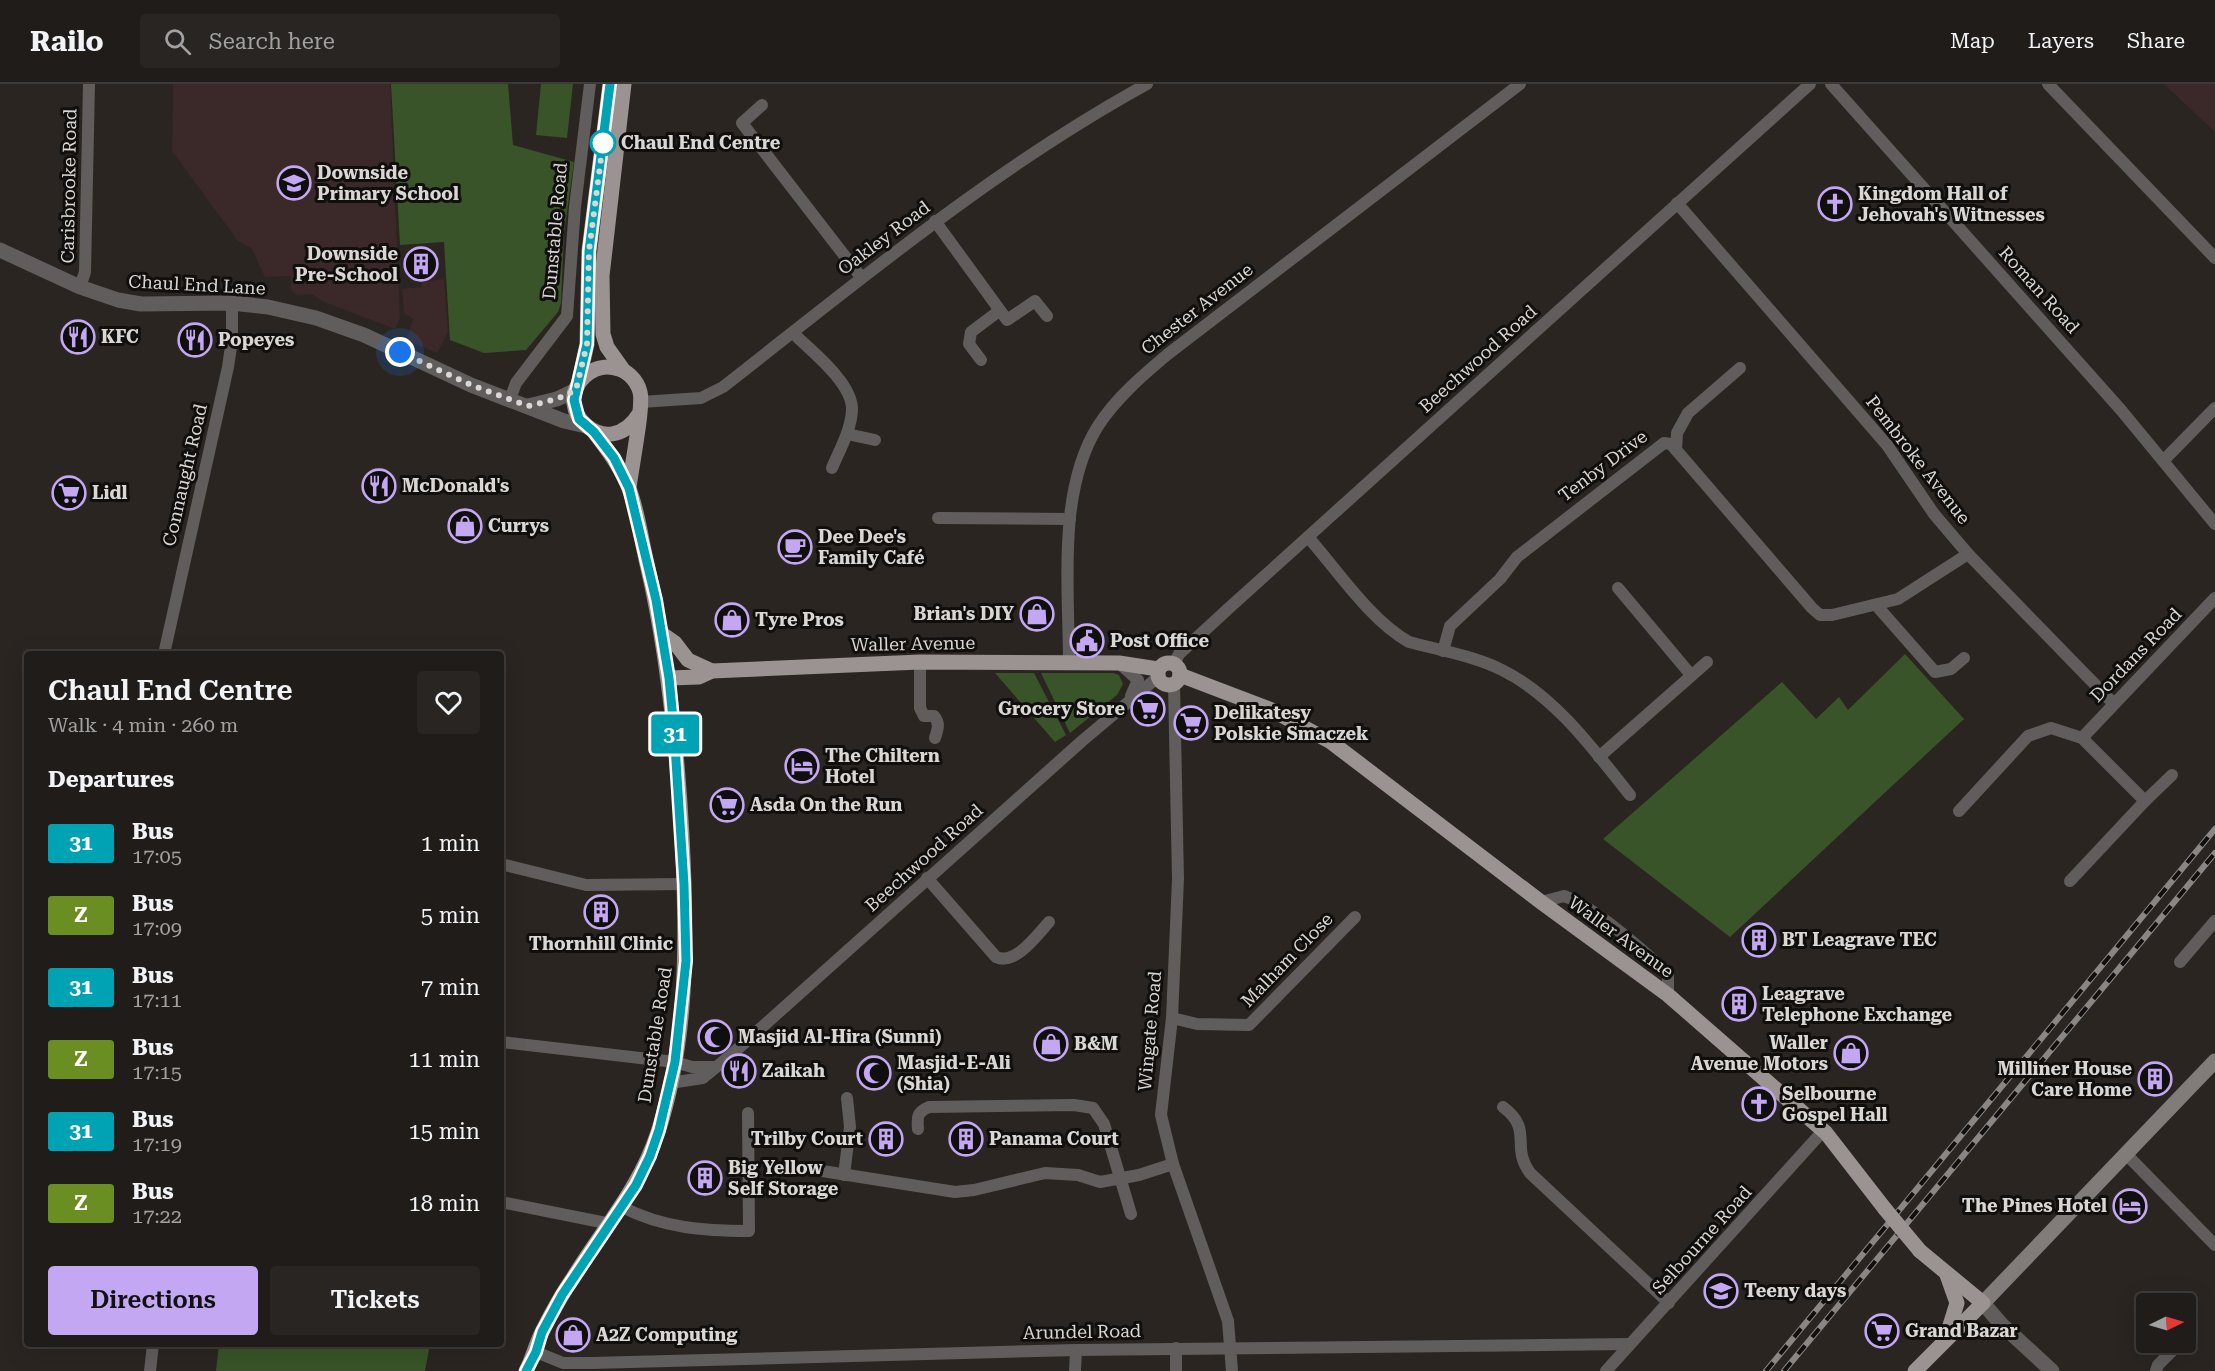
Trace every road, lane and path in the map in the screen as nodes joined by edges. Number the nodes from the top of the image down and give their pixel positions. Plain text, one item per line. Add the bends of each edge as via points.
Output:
1 (89, 84) edge
2 (590, 84) edge
3 (610, 84) edge
4 (624, 84) edge
5 (1147, 84) edge
6 (1520, 84) edge
7 (1810, 84) edge
8 (1831, 84) edge
9 (2048, 84) edge
10 (762, 105) dead end
11 (1677, 203) junction
12 (935, 220) junction
13 (0, 250) edge
14 (2215, 258) edge
15 (861, 277) junction
16 (80, 287) junction
17 (232, 303) junction
18 (999, 311) junction
19 (1047, 316) dead end
20 (793, 333) junction
21 (981, 360) dead end
22 (1740, 368) dead end
23 (624, 371) junction
24 (577, 388) junction
25 (510, 399) junction
26 (528, 406) junction
27 (640, 408) junction
28 (2215, 408) edge
29 (590, 429) junction
30 (847, 434) junction
31 (875, 440) dead end
32 (1676, 450) junction
33 (2163, 461) junction
34 (832, 468) dead end
35 (629, 488) junction
36 (938, 518) dead end
37 (1070, 519) junction
38 (2215, 524) edge
39 (1308, 537) junction
40 (1968, 554) junction
41 (1618, 588) dead end
42 (2215, 598) edge
43 (1876, 605) junction
44 (662, 634) junction
45 (165, 651) edge
46 (1443, 651) junction
47 (1964, 658) dead end
48 (920, 662) junction
49 (1707, 662) dead end
50 (1069, 663) junction
51 (1119, 663) junction
52 (712, 671) junction
53 (1158, 673) junction
54 (1176, 674) junction
55 (1690, 675) junction
56 (669, 678) junction
57 (1129, 700) junction
58 (2114, 704) junction
59 (935, 738) dead end
60 (2082, 738) junction
61 (1599, 757) junction
62 (2172, 775) dead end
63 (1630, 795) dead end
64 (2145, 801) junction
65 (1959, 811) dead end
66 (504, 865) edge
67 (927, 878) junction
68 (2070, 881) dead end
69 (684, 884) junction
70 (1540, 902) junction
71 (1355, 917) dead end
72 (1049, 922) dead end
73 (2214, 924) edge
74 (2180, 962) dead end
75 (1668, 995) junction
76 (1172, 1018) junction
77 (504, 1042) edge
78 (675, 1062) junction
79 (2215, 1063) edge
80 (716, 1066) junction
81 (670, 1083) junction
82 (847, 1098) dead end
83 (1503, 1107) dead end
84 (748, 1113) dead end
85 (918, 1129) dead end
86 (1823, 1131) junction
87 (2126, 1154) junction
88 (1173, 1164) junction
89 (816, 1170) dead end
90 (844, 1175) junction
91 (1119, 1178) junction
92 (504, 1203) edge
93 (622, 1207) junction
94 (1131, 1214) dead end
95 (611, 1224) junction
96 (2215, 1245) edge
97 (1946, 1274) junction
98 (1983, 1303) junction
99 (1669, 1304) junction
100 (1945, 1341) junction
101 (1630, 1344) junction
102 (153, 1347) edge
103 (1231, 1347) junction
104 (1176, 1348) junction
105 (1076, 1350) junction
106 (536, 1352) junction
107 (2170, 1353) edge
108 (150, 1371) edge
109 (526, 1371) edge
110 (1075, 1371) edge
111 (1176, 1371) edge
112 (1232, 1371) edge
113 (1606, 1371) edge
114 (1916, 1371) edge
115 (2052, 1371) edge
116 (2156, 1371) edge

1 - 16 street, Carisbrooke Road via 85,272
2 - 25 street, Dunstable Road via 567,316 516,383
3 - 24 main road, Dunstable Road via 589,251 587,344
4 - 23 main road via 602,276 603,334
5 - 12 street, Oakley Road via 1105,107
6 - 37 street, Chester Avenue via 1144,374 1098,426 1078,474
7 - 11 street, Beechwood Road
8 - 33 street, Roman Road
9 - 14 street
10 - 15 street via 742,123
11 - 39 street, Beechwood Road
11 - 40 street, Pembroke Avenue via 1887,445 1934,514
12 - 15 street, Oakley Road
12 - 18 street
13 - 16 street, Chaul End Lane
15 - 20 street, Oakley Road
16 - 17 street, Chaul End Lane via 141,304
17 - 25 street, Chaul End Lane via 316,318
17 - 45 street, Connaught Road via 228,368
18 - 19 street via 1007,320 1035,301
18 - 21 street via 971,332 969,344
20 - 27 street, Oakley Road via 723,387 700,398
20 - 30 street via 840,378 852,407
22 - 32 street via 1688,413 1677,433
23 - 24 main road via 614,367 593,370
23 - 27 main road via 637,384
24 - 26 street via 557,399
24 - 29 main road via 575,410
25 - 26 street, Chaul End Lane
26 - 29 street, Chaul End Lane
27 - 29 main road via 633,423 615,434
27 - 35 main road
28 - 33 street
29 - 35 main road via 614,458
30 - 31 street
30 - 34 street
32 - 43 street, Tenby Drive via 1820,615
32 - 46 street, Tenby Drive via 1671,444 1660,444 1517,557 1500,579 1449,626
33 - 38 street, Roman Road
35 - 44 main road, Dunstable Road
36 - 37 street
37 - 50 street, Chester Avenue
39 - 46 street via 1397,635
39 - 54 street, Beechwood Road via 1192,642
40 - 43 street, Tenby Drive via 1904,596
40 - 58 street, Pembroke Avenue
41 - 55 street
42 - 58 street, Dordans Road
43 - 47 street via 1935,672 1951,669
44 - 52 main road via 688,660
44 - 56 main road, Dunstable Road
46 - 61 street via 1502,670 1546,700
48 - 50 main road, Waller Avenue
48 - 52 main road, Waller Avenue
48 - 59 street via 920,708 924,716 938,720
49 - 55 street
50 - 51 main road, Waller Avenue
51 - 53 main road, Waller Avenue
51 - 57 street via 1138,680
52 - 56 main road, Waller Avenue
53 - 54 main road via 1166,662
53 - 57 street, Beechwood Road
54 - 70 main road, Waller Avenue via 1272,710 1331,742
54 - 76 street, Wingate Road via 1178,879
55 - 61 street
56 - 69 main road, Dunstable Road
57 - 67 street, Beechwood Road
58 - 60 street, Dordans Road
60 - 64 street
60 - 65 street via 2051,728 2028,736
61 - 63 street
62 - 64 street
64 - 68 street
66 - 69 street via 586,885
67 - 72 street via 996,957 1003,960 1032,941
67 - 80 street, Beechwood Road
69 - 78 main road, Dunstable Road via 686,961
70 - 75 main road, Waller Avenue
70 - 75 street via 1563,896 1585,907 1653,959 1668,975
71 - 76 street, Malham Close via 1249,1025 1197,1024
73 - 74 street
75 - 86 main road, Waller Avenue
76 - 88 street, Wingate Road via 1161,1115
77 - 78 street
78 - 80 street via 692,1067
78 - 81 main road, Dunstable Road
79 - 87 main road
80 - 81 street, Beechwood Road via 703,1077
81 - 93 main road, Dunstable Road via 650,1156
82 - 90 street via 850,1127
83 - 99 street via 1517,1117 1522,1163 1530,1173
84 - 93 street via 749,1231 675,1227 649,1221
85 - 91 street via 917,1117 929,1107 1093,1108 1104,1124
86 - 97 main road, Waller Avenue, bridge via 1920,1251
86 - 99 street, Selbourne Road
87 - 96 street
87 - 98 main road
88 - 91 street
88 - 103 street, Wingate Road via 1228,1321
89 - 90 street
90 - 91 street via 956,1192 1045,1173 1078,1175 1100,1182
91 - 94 street
92 - 95 street
93 - 95 main road, Dunstable Road
95 - 106 main road, Dunstable Road via 573,1277 542,1332
97 - 98 main road, Waller Avenue
97 - 100 main road via 1957,1303
98 - 100 main road
98 - 115 street
99 - 101 street, Selbourne Road
100 - 114 main road
101 - 103 street, Arundel Road
101 - 113 street, Selbourne Road
102 - 108 street
103 - 104 street, Arundel Road
103 - 112 street, Wingate Road
104 - 105 street, Arundel Road
104 - 111 street
105 - 106 street, Arundel Road via 592,1363 563,1363
105 - 110 street
106 - 109 main road, Dunstable Road
107 - 116 street

